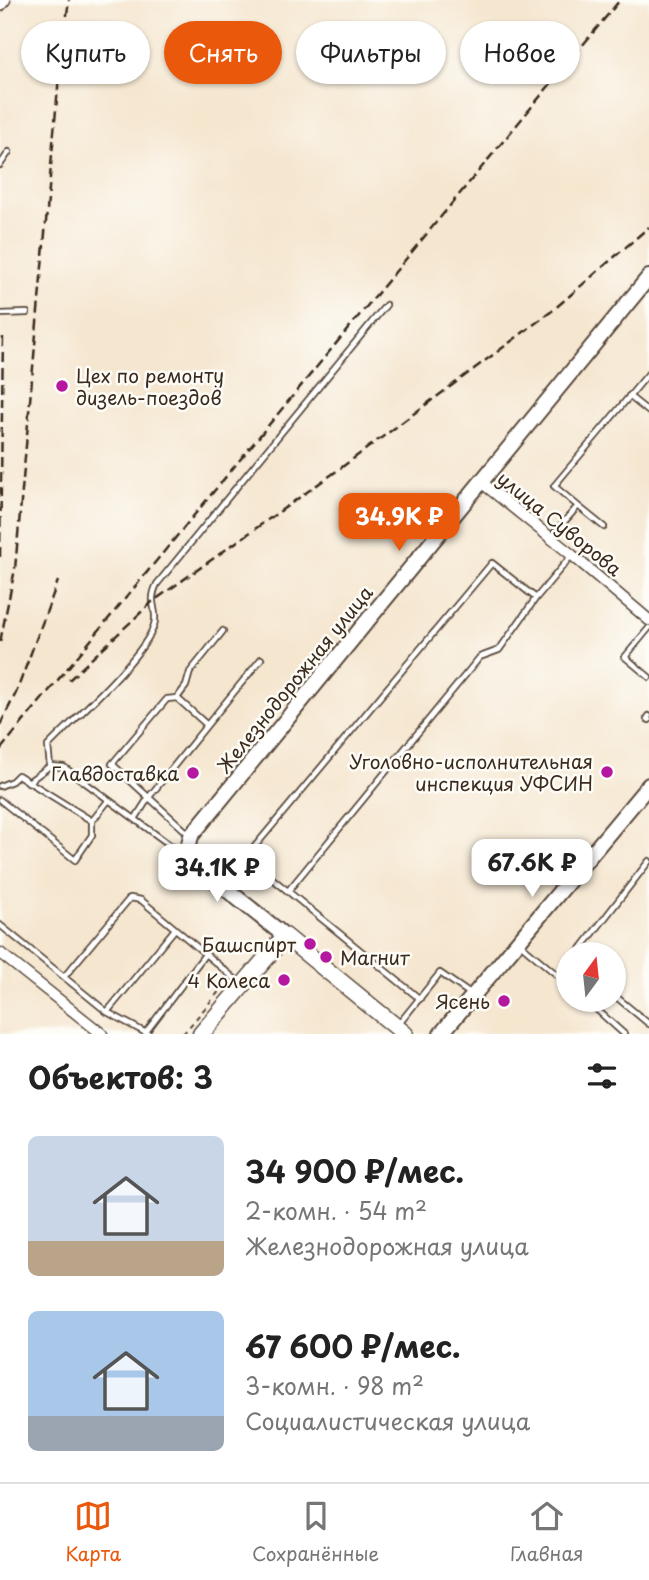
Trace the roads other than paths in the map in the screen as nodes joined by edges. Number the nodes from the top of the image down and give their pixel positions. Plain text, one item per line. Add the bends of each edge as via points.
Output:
1 (5, 0) edge
2 (0, 6) edge
3 (9, 152) dead end
4 (0, 165) edge
5 (649, 277) edge
6 (386, 305) dead end
7 (27, 313) dead end
8 (0, 314) edge
9 (649, 373) edge
10 (629, 396) junction
11 (649, 412) edge
12 (480, 481) junction
13 (578, 506) junction
14 (604, 527) dead end
15 (550, 539) junction
16 (572, 555) junction
17 (536, 598) junction
18 (649, 620) edge
19 (649, 628) edge
20 (223, 631) dead end
21 (261, 659) dead end
22 (649, 677) edge
23 (177, 698) junction
24 (207, 724) junction
25 (50, 766) junction
26 (28, 782) junction
27 (649, 785) edge
28 (0, 786) edge
29 (149, 797) junction
30 (0, 800) edge
31 (108, 801) junction
32 (135, 819) junction
33 (92, 821) junction
34 (190, 848) junction
35 (649, 862) edge
36 (288, 891) junction
37 (0, 925) edge
38 (176, 929) junction
39 (285, 936) junction
40 (586, 942) edge
41 (519, 943) junction
42 (0, 953) edge
43 (206, 953) junction
44 (556, 974) edge
45 (64, 977) junction
46 (237, 980) junction
47 (473, 996) junction
48 (420, 999) junction
49 (626, 1005) edge
50 (107, 1012) junction
51 (599, 1012) edge
52 (649, 1024) edge
53 (400, 1031) edge
54 (147, 1033) edge
55 (102, 1034) edge
56 (201, 1034) edge
57 (441, 1034) edge
58 (624, 1034) edge

1 - 2 street
3 - 4 lane
5 - 12 main road, Железнодорожная улица
6 - 25 lane via 157,584 151,595 156,623 144,646 48,746
7 - 8 lane
9 - 10 lane
10 - 11 lane
10 - 13 lane via 554,486
12 - 15 street, улица Суворова
12 - 34 main road, Железнодорожная улица
13 - 14 lane
13 - 15 lane
15 - 16 street, улица Суворова
16 - 17 lane
16 - 18 street, улица Суворова
17 - 36 lane via 499,650 480,657
17 - 36 lane via 492,563 246,857
19 - 22 lane via 625,657
20 - 23 lane via 190,672
21 - 24 lane
23 - 24 lane
23 - 29 lane via 167,699 112,764
24 - 29 lane
25 - 26 lane
25 - 31 lane via 64,767
26 - 28 lane via 18,775
26 - 33 lane
27 - 41 main road
29 - 32 lane
29 - 34 lane
30 - 33 lane via 75,860 92,835
31 - 32 lane
31 - 33 lane
32 - 34 lane
34 - 39 main road
35 - 40 lane
36 - 48 lane
37 - 45 lane
38 - 43 lane
38 - 45 lane via 141,900 130,898
38 - 50 lane
39 - 46 main road
39 - 53 main road
41 - 44 lane
41 - 47 main road
42 - 55 street
43 - 46 lane
43 - 54 lane
45 - 50 lane
46 - 56 main road
47 - 48 lane via 440,972
47 - 57 main road
48 - 53 lane
49 - 52 lane
50 - 54 lane
51 - 58 lane

